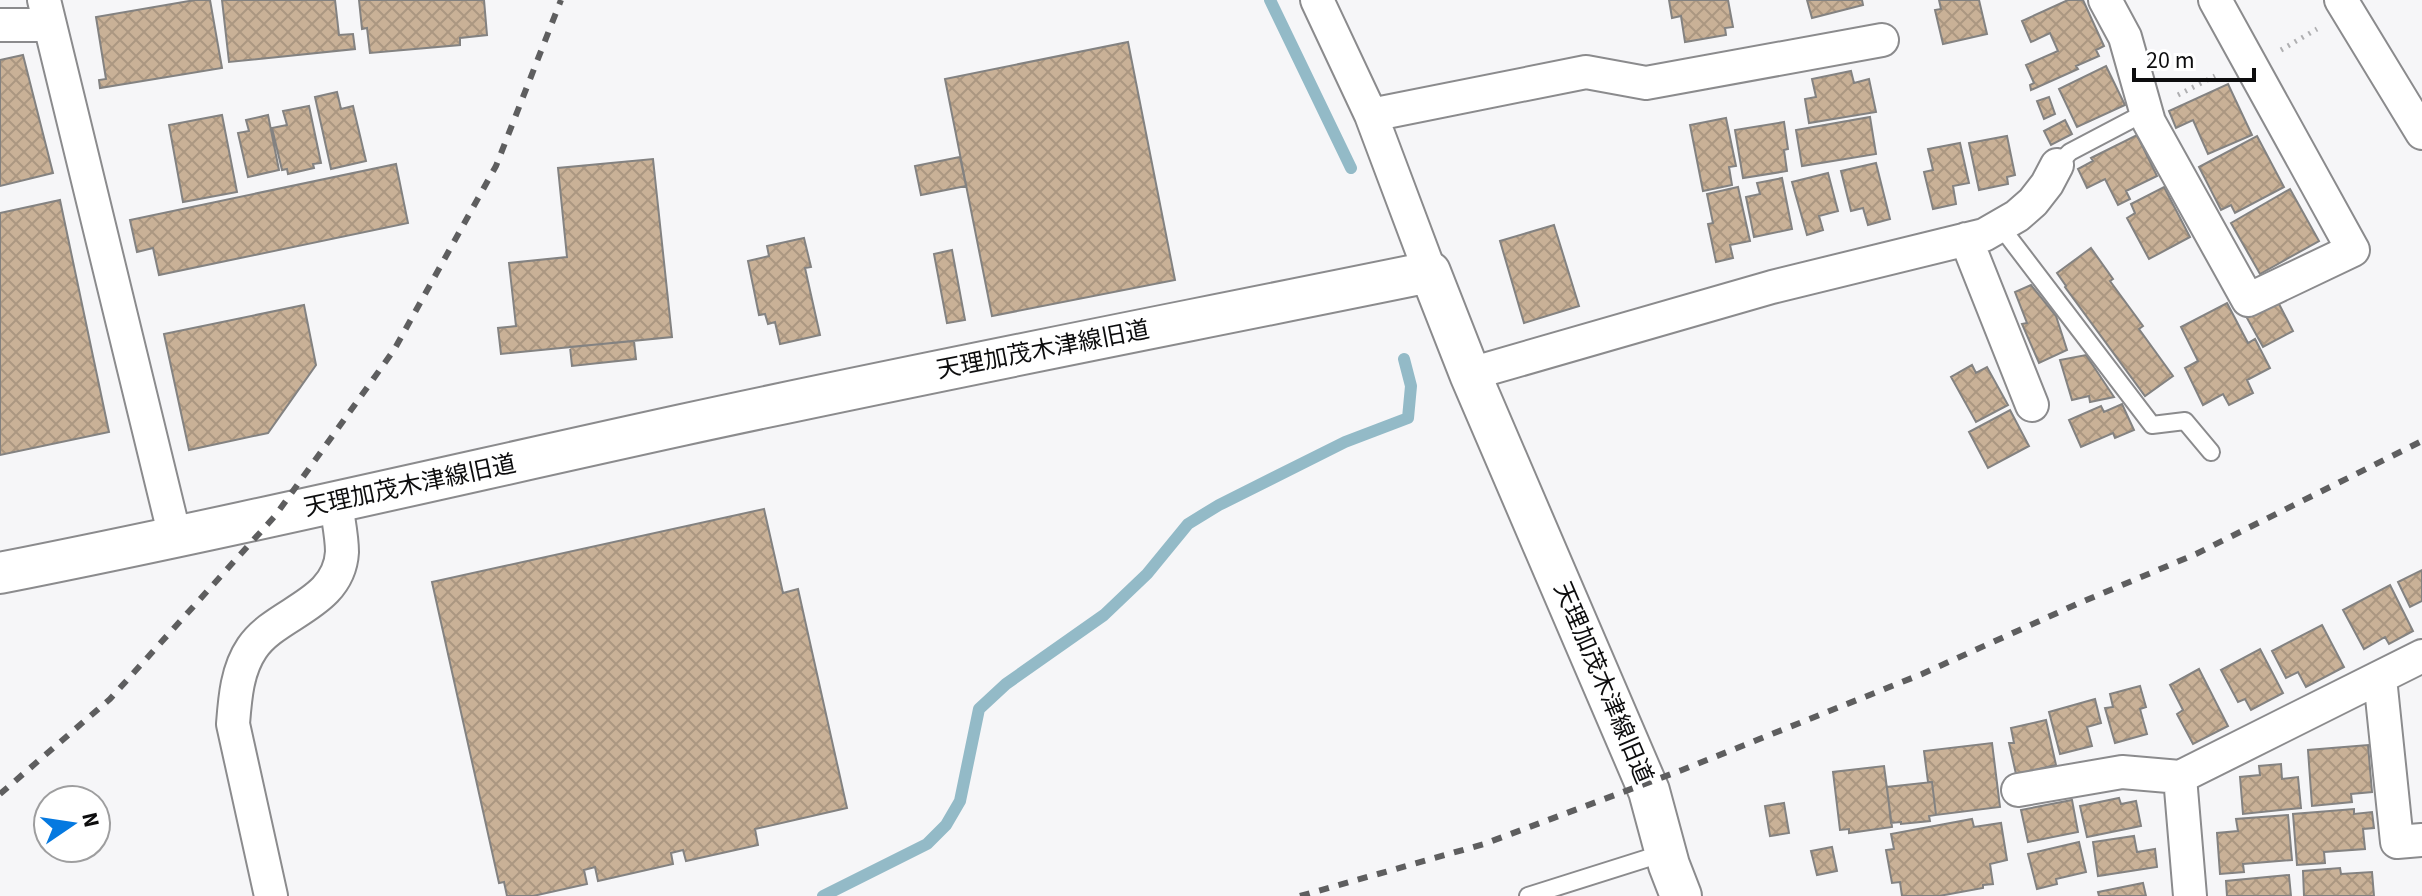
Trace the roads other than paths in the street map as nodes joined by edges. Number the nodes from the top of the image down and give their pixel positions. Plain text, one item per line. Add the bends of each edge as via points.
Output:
1 (1317, 0) edge
2 (2105, 0) edge
3 (2215, 0) edge
4 (2344, 5) edge
5 (47, 13) edge
6 (0, 25) edge
7 (1882, 40) dead end
8 (2146, 112) junction
9 (1371, 115) junction
10 (2422, 133) edge
11 (2057, 165) joint
12 (2001, 227) junction
13 (1966, 239) junction
14 (1430, 272) junction
15 (1470, 374) junction
16 (2032, 405) dead end
17 (2211, 452) dead end
18 (336, 503) junction
19 (175, 537) junction
20 (0, 573) edge
21 (2422, 656) edge
22 (2380, 678) junction
23 (2180, 777) junction
24 (2018, 790) dead end
25 (2422, 840) edge
26 (1666, 853) junction
27 (271, 896) edge
28 (1528, 896) edge
29 (1681, 896) edge
30 (2190, 896) edge

1 - 9 street
2 - 8 street via 2125,37
3 - 8 street via 2353,250 2248,300
4 - 10 street
5 - 6 street
5 - 19 street
7 - 9 street via 1646,83 1586,72
8 - 11 lane via 2070,152
9 - 14 street
11 - 12 street via 2033,202
12 - 13 street
12 - 17 lane via 2152,425 2185,421
13 - 15 street via 1772,287
13 - 16 street
14 - 15 street, 天理加茂木津線旧道
14 - 18 street, 天理加茂木津線旧道 via 710,419
15 - 26 street, 天理加茂木津線旧道 via 1649,791
18 - 19 street, 天理加茂木津線旧道
18 - 27 street via 342,553 336,573 319,596 253,646 234,700 233,724
19 - 20 street, 天理加茂木津線旧道
21 - 22 street
22 - 23 street
22 - 25 street via 2397,842
23 - 24 street via 2122,772
23 - 30 street
26 - 28 lane
26 - 29 street, 天理加茂木津線旧道

